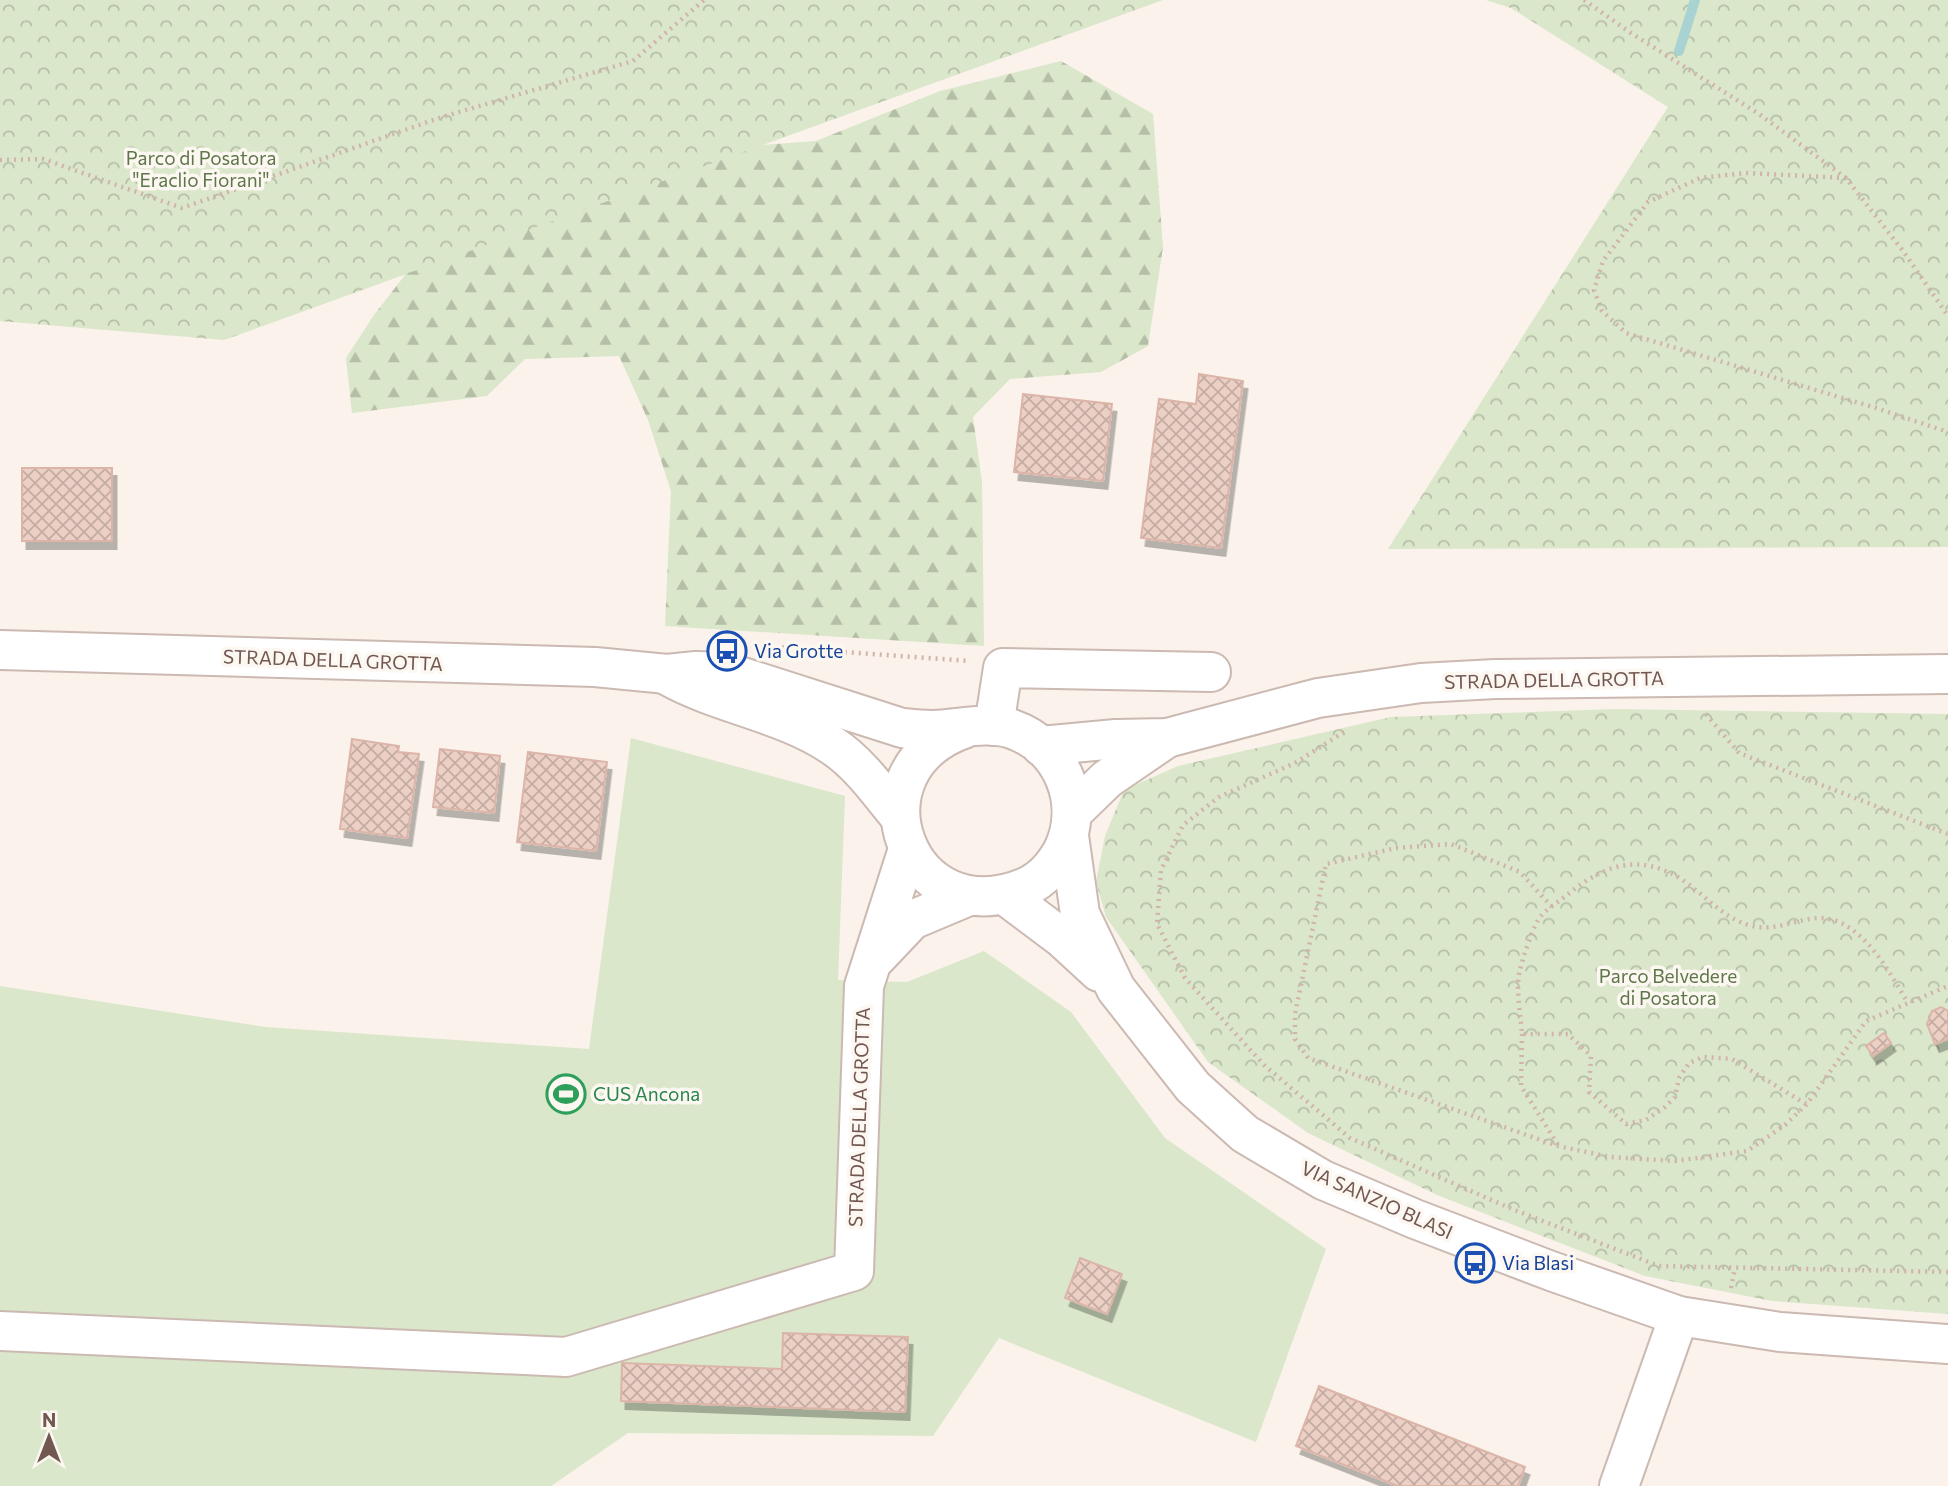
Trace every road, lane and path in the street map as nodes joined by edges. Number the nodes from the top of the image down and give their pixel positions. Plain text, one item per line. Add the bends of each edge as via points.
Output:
1 (704, 0) edge
2 (1584, 0) edge
3 (0, 160) edge
4 (1846, 178) junction
5 (1948, 316) edge
6 (1948, 432) edge
7 (770, 647) dead end
8 (0, 650) edge
9 (1003, 668) junction
10 (1211, 672) dead end
11 (667, 674) junction
12 (1948, 674) edge
13 (1675, 678) junction
14 (980, 727) junction
15 (1352, 727) dead end
16 (1167, 738) junction
17 (1041, 746) junction
18 (1071, 824) junction
19 (904, 833) junction
20 (1948, 834) edge
21 (988, 896) junction
22 (1552, 907) junction
23 (871, 964) junction
24 (1116, 989) junction
25 (1946, 989) edge
26 (1908, 1003) junction
27 (1522, 1034) junction
28 (1807, 1104) junction
29 (1558, 1146) junction
30 (1948, 1272) edge
31 (1679, 1316) junction
32 (0, 1331) edge
33 (1948, 1344) edge
34 (1619, 1486) edge

1 - 3 path via 634,61 442,117 182,208 43,159
2 - 4 path via 1759,114
4 - 5 path
4 - 6 path via 1746,173 1700,178 1648,202 1603,261 1594,290 1602,311 1626,333
7 - 9 path via 977,662
8 - 11 street, STRADA DELLA GROTTA via 595,667
9 - 10 street
9 - 14 street
11 - 14 street, STRADA DELLA GROTTA via 727,672 901,728
11 - 19 street, STRADA DELLA GROTTA via 692,689 797,727 833,746 860,769
12 - 13 street, STRADA DELLA GROTTA
13 - 16 street, STRADA DELLA GROTTA via 1422,683 1318,698
13 - 20 path via 1739,753
14 - 17 street, STRADA DELLA GROTTA via 1011,729
14 - 19 street, STRADA DELLA GROTTA via 938,740 917,760 905,783
15 - 30 path via 1295,763 1219,797 1183,825 1161,870 1157,924 1185,978 1264,1065 1350,1138 1512,1209 1659,1266
16 - 17 street, STRADA DELLA GROTTA
16 - 18 street, STRADA DELLA GROTTA via 1107,779
17 - 18 street, STRADA DELLA GROTTA via 1061,769 1071,793
18 - 21 street, STRADA DELLA GROTTA via 1048,872 1032,884
18 - 24 street, VIA SANZIO BLASI via 1080,915
19 - 21 street, STRADA DELLA GROTTA via 930,877 943,886
19 - 23 street, STRADA DELLA GROTTA
21 - 23 street, STRADA DELLA GROTTA via 912,920
21 - 24 street, VIA SANZIO BLASI via 1062,938
22 - 26 path via 1606,868 1639,864 1666,871 1693,886 1717,911 1753,927 1788,926 1820,918 1845,925 1877,953
22 - 27 path via 1539,917 1519,973
22 - 29 path via 1520,872 1451,844 1396,848 1326,864 1295,1014 1295,1039 1308,1058
23 - 32 street, STRADA DELLA GROTTA via 864,986 854,1271 566,1357
24 - 31 street, VIA SANZIO BLASI via 1193,1087 1245,1135 1323,1180 1415,1219
25 - 26 path
26 - 28 path via 1866,1021
27 - 28 path via 1568,1034 1591,1056 1590,1092 1626,1124 1646,1120 1665,1107 1675,1097 1679,1078 1689,1063 1703,1057 1732,1059
27 - 29 path via 1521,1086
28 - 29 path via 1747,1151 1675,1161 1611,1157
31 - 33 street, VIA SANZIO BLASI via 1780,1332
31 - 34 street

